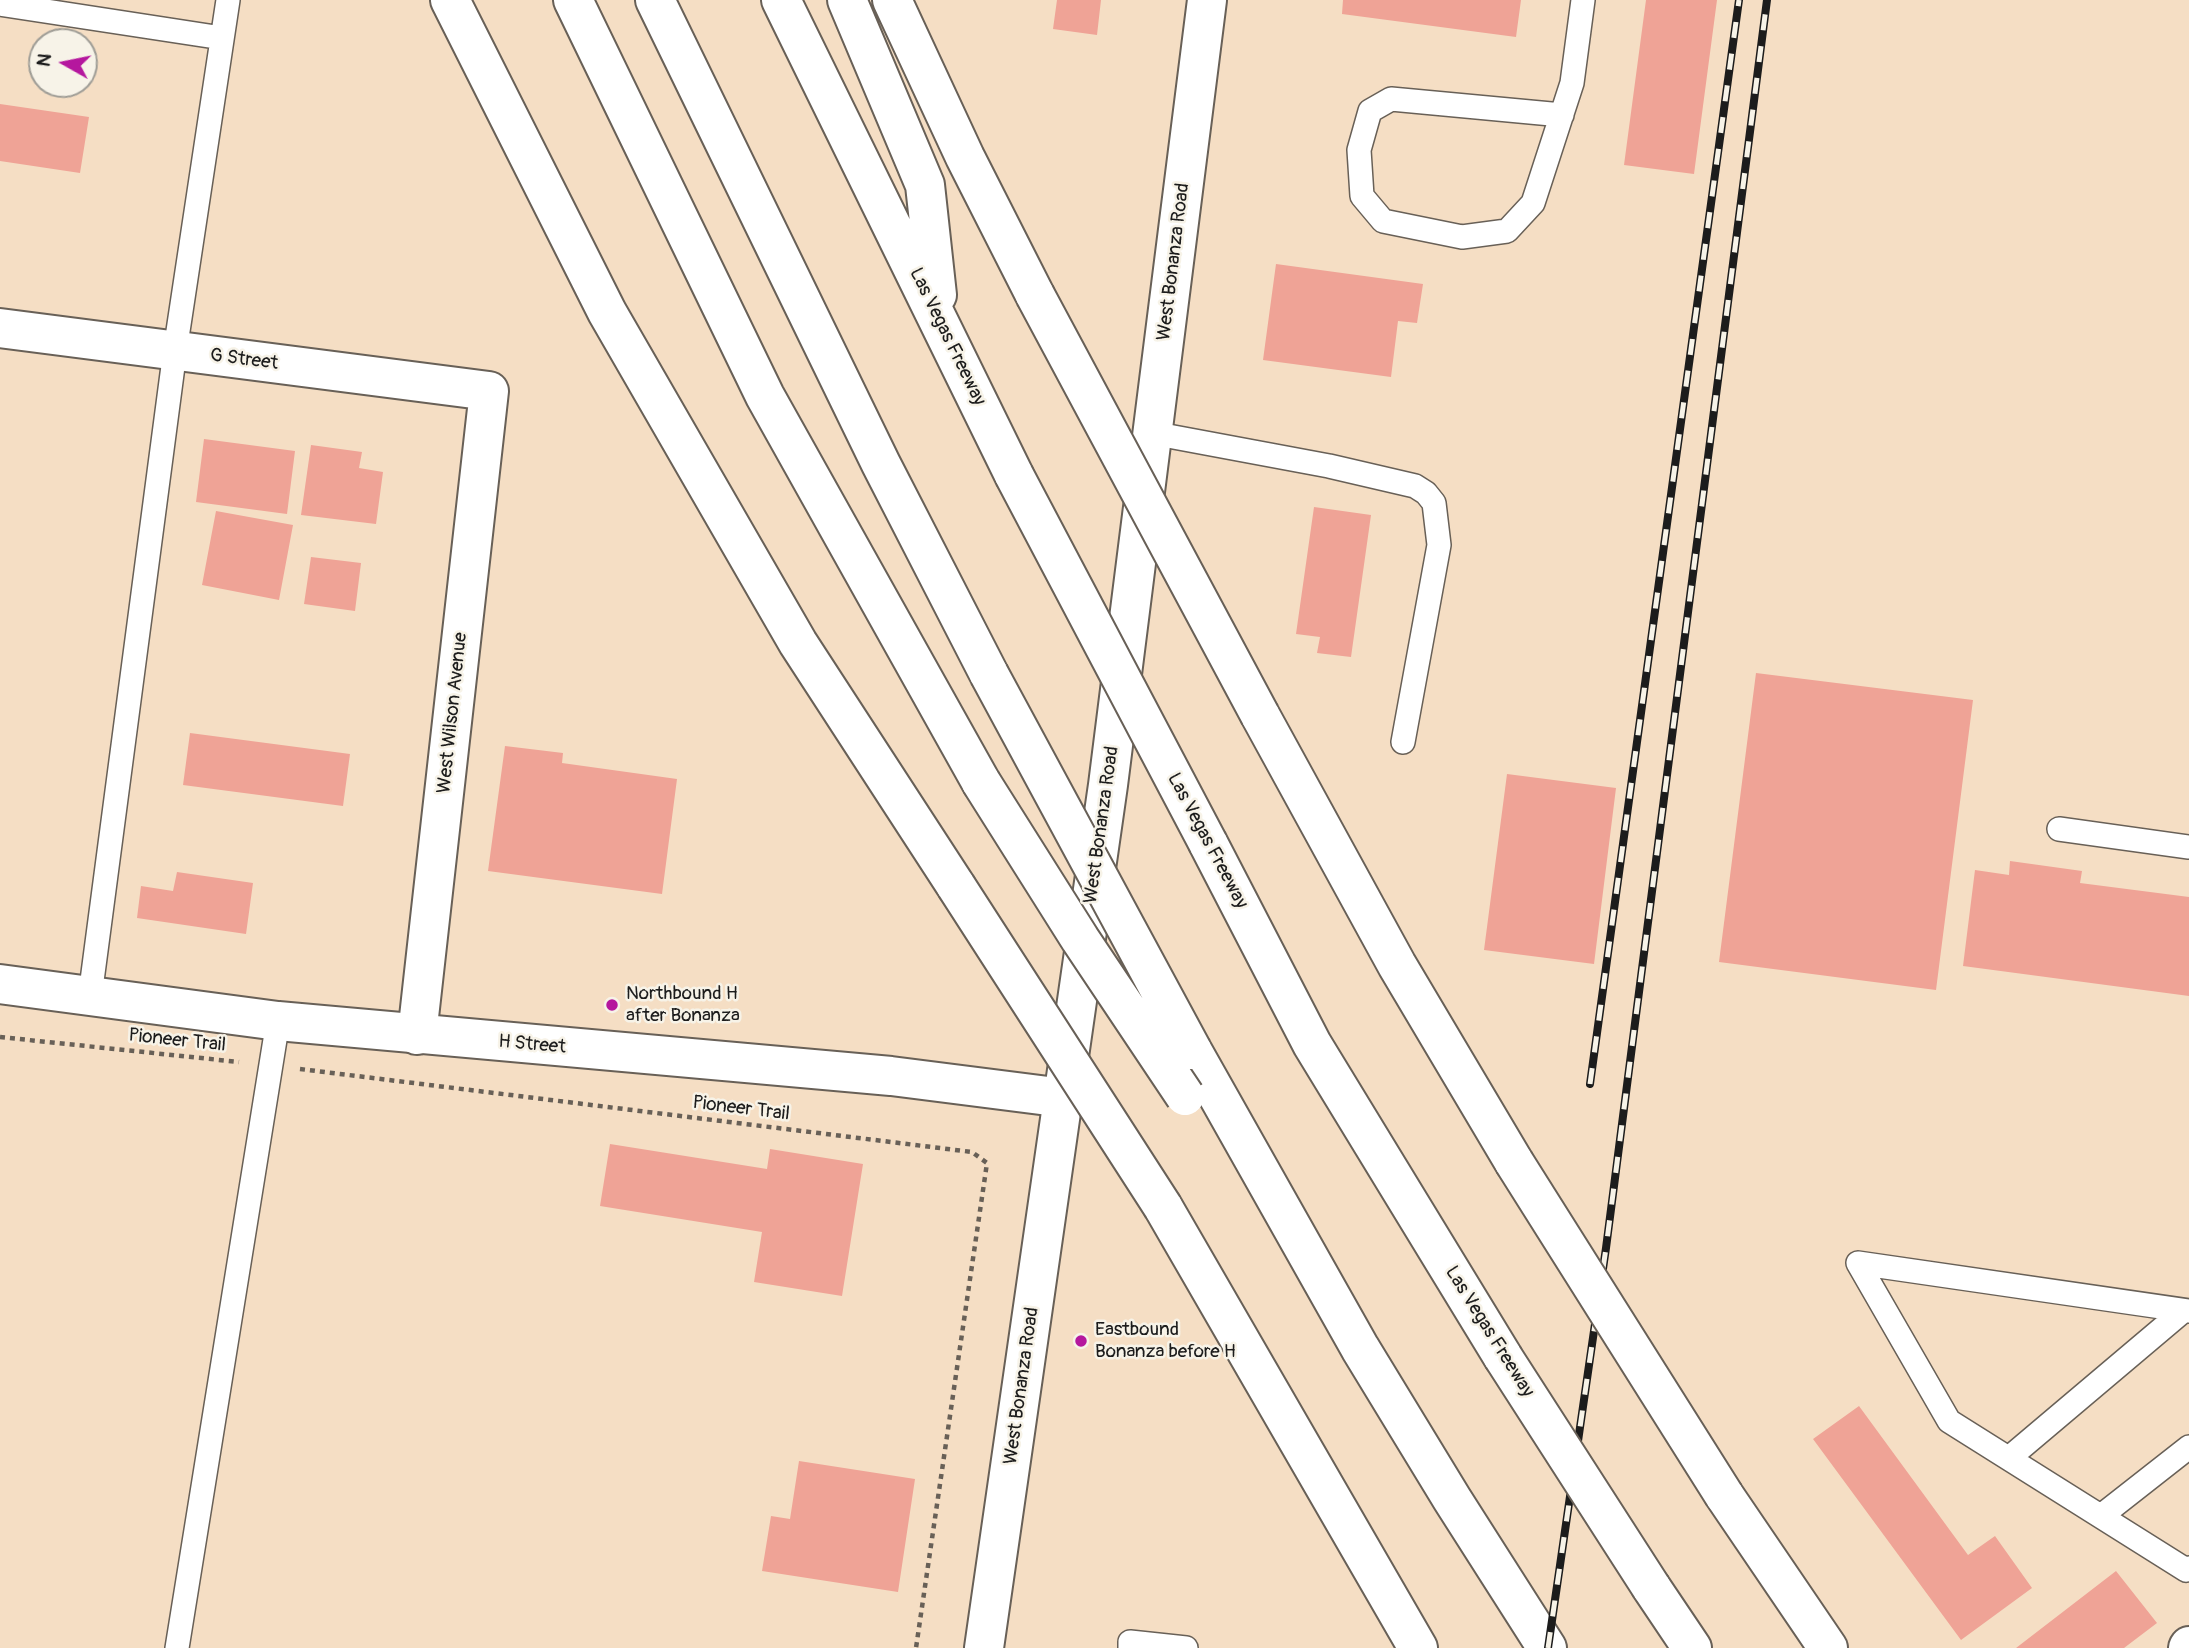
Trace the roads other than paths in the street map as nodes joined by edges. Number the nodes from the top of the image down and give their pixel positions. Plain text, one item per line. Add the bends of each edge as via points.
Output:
1 (228, 0) edge
2 (450, 0) edge
3 (573, 0) edge
4 (655, 0) edge
5 (781, 0) edge
6 (847, 0) edge
7 (892, 0) edge
8 (1207, 0) edge
9 (1583, 0) edge
10 (0, 4) edge
11 (222, 38) junction
12 (1562, 115) junction
13 (940, 322) junction
14 (0, 328) edge
15 (175, 351) junction
16 (489, 391) joint
17 (1153, 432) junction
18 (1403, 742) dead end
19 (2059, 829) dead end
20 (2189, 847) edge
21 (0, 984) edge
22 (90, 996) junction
23 (278, 1021) junction
24 (417, 1035) junction
25 (1065, 1098) junction
26 (2186, 1311) edge
27 (1360, 1348) junction
28 (2189, 1447) edge
29 (2009, 1458) junction
30 (2101, 1516) junction
31 (2189, 1568) edge
32 (177, 1648) edge
33 (984, 1648) edge
34 (1130, 1648) edge
35 (1186, 1648) edge
36 (1418, 1648) edge
37 (1547, 1648) edge
38 (1692, 1648) edge
39 (1828, 1648) edge

1 - 11 lane
2 - 36 main road, bridge via 607,312 799,643 1163,1207
3 - 27 main road, bridge via 765,396 981,782 1185,1097
4 - 27 main road, bridge via 875,452 989,674 1192,1051
5 - 13 main road, Las Vegas Freeway
6 - 13 main road via 925,185
7 - 39 main road, bridge via 1035,295 1396,965 1724,1495
8 - 17 main road, West Bonanza Road
9 - 12 lane via 1572,83
10 - 11 lane
11 - 15 lane
12 - 12 lane via 1533,203 1507,231 1462,237 1382,220 1362,196 1359,150 1366,124 1370,111 1391,99
13 - 38 main road, Las Vegas Freeway, bridge via 1014,474 1312,1044 1503,1357
14 - 15 main road, G Street
15 - 16 main road, G Street
15 - 22 lane
16 - 24 main road, West Wilson Avenue
17 - 18 lane via 1329,466 1415,486 1426,493 1434,503 1439,545
17 - 25 main road, West Bonanza Road
19 - 20 lane
21 - 22 main road, H Street
22 - 23 main road, H Street
23 - 24 main road, H Street
23 - 32 lane
24 - 25 main road, H Street via 891,1076
25 - 33 main road, West Bonanza Road
26 - 29 lane
26 - 29 lane via 1858,1263 1949,1421
27 - 37 main road
28 - 30 lane
29 - 30 lane
30 - 31 lane
34 - 35 lane via 1130,1642

